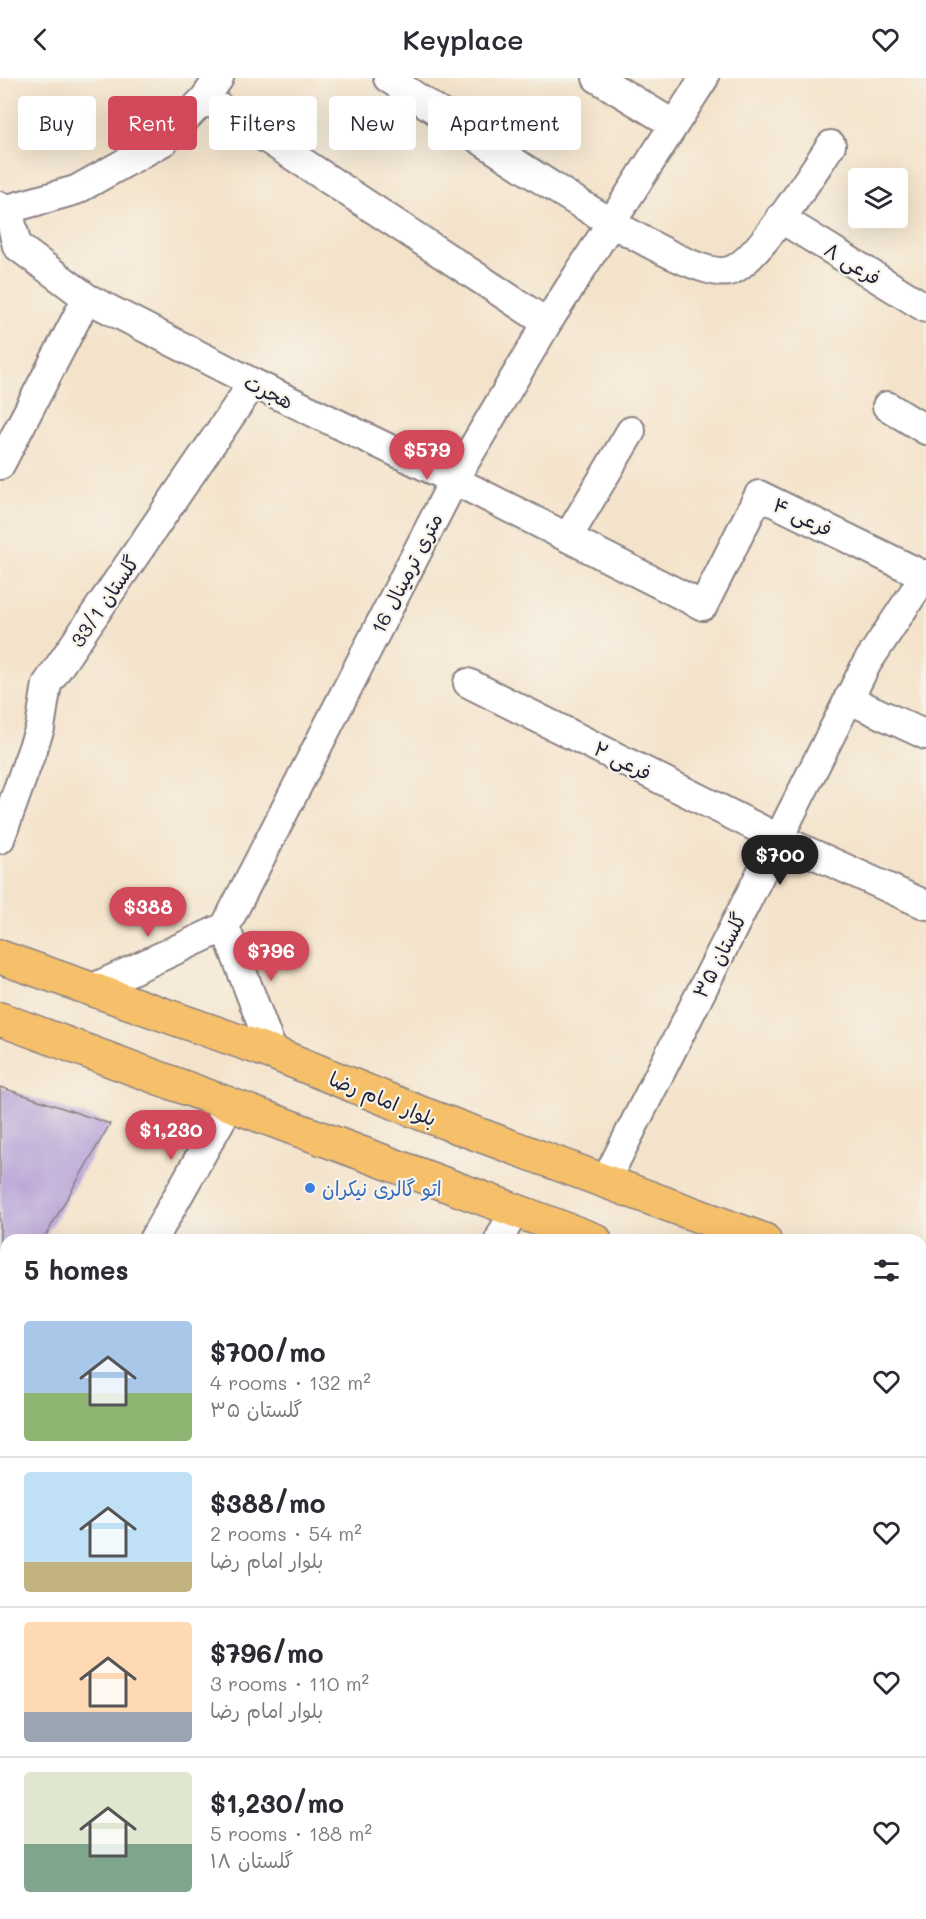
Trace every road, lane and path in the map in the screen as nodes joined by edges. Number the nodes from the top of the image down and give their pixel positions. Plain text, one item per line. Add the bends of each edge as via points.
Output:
1 (388, 78) edge
2 (597, 78) edge
3 (704, 78) edge
4 (212, 88) edge
5 (673, 124) junction
6 (831, 145) dead end
7 (4, 207) edge
8 (780, 218) junction
9 (611, 224) junction
10 (87, 298) junction
11 (926, 308) edge
12 (547, 323) junction
13 (253, 383) junction
14 (887, 406) dead end
15 (926, 429) edge
16 (631, 431) dead end
17 (0, 465) edge
18 (454, 480) junction
19 (568, 537) junction
20 (926, 575) edge
21 (703, 606) joint
22 (468, 683) dead end
23 (848, 699) junction
24 (926, 735) edge
25 (778, 838) junction
26 (0, 839) edge
27 (926, 905) edge
28 (225, 927) junction
29 (0, 957) edge
30 (89, 990) junction
31 (0, 1019) edge
32 (273, 1053) junction
33 (230, 1104) junction
34 (605, 1182) junction
35 (514, 1211) junction
36 (156, 1234) edge
37 (503, 1234) edge
38 (578, 1234) edge
39 (748, 1234) edge

1 - 9 street
2 - 5 street
3 - 5 street, 16 متری ترمینال
4 - 7 street via 164,141 76,190
4 - 12 street
5 - 9 street, 16 متری ترمینال
6 - 8 street
7 - 10 street, هجرت via 17,246
8 - 9 street via 752,257 729,272 702,269
8 - 11 street, فرعی ۸
9 - 12 street, 16 متری ترمینال
10 - 13 street, هجرت
10 - 17 street
12 - 18 street, 16 متری ترمینال
13 - 18 street, هجرت
13 - 26 street, گلستان 33/1 via 47,684 40,728
14 - 15 street
16 - 19 street
18 - 19 street, هجرت
18 - 28 street, 16 متری ترمینال
19 - 21 street, هجرت
20 - 21 street, فرعی ۴ via 759,495
20 - 23 street, گلستان ۳۵ via 867,663
22 - 25 street, فرعی ۲
23 - 24 street
23 - 25 street, گلستان ۳۵
25 - 27 street, فرعی ۲
25 - 34 street, گلستان ۳۵
28 - 30 street
28 - 32 street
29 - 30 main road, بلوار امام رضا
30 - 32 main road, بلوار امام رضا
31 - 33 main road
32 - 34 main road, بلوار امام رضا
33 - 35 main road
33 - 36 street
34 - 39 main road, بلوار امام رضا
35 - 37 street
35 - 38 main road

